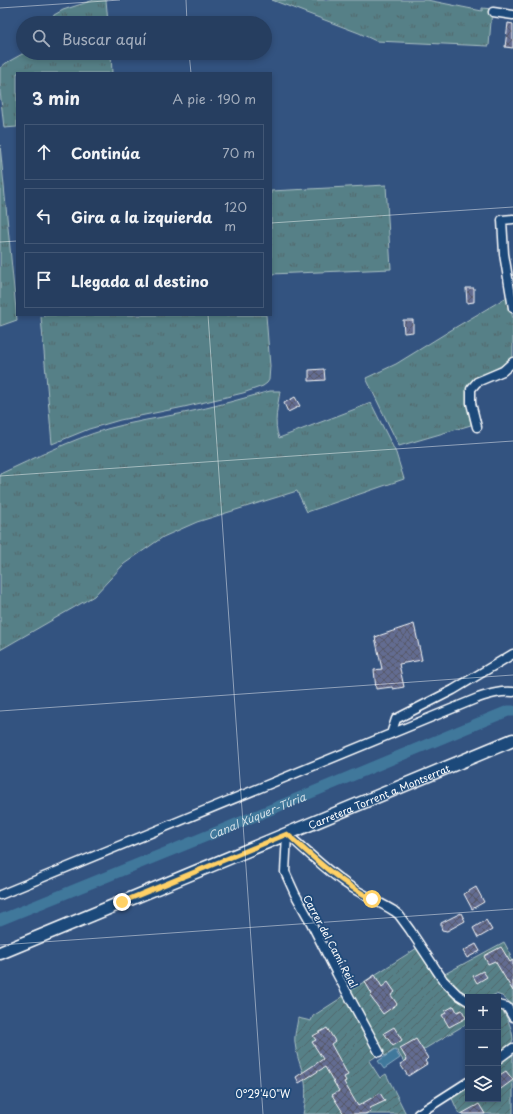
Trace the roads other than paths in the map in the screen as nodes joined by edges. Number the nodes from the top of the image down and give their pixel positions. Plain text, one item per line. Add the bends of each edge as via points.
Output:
1 (493, 12) dead end
2 (513, 15) edge
3 (513, 219) edge
4 (513, 308) edge
5 (513, 362) edge
6 (478, 427) dead end
7 (513, 654) edge
8 (513, 692) edge
9 (391, 734) junction
10 (513, 740) edge
11 (287, 834) junction
12 (0, 895) edge
13 (0, 953) edge
14 (465, 999) edge
15 (501, 1006) edge
16 (513, 1017) edge
17 (513, 1048) edge
18 (379, 1052) dead end
19 (501, 1057) edge
20 (465, 1084) edge
21 (418, 1114) edge

1 - 2 street
3 - 4 street via 502,220 504,254
5 - 6 street via 503,371 477,382 471,389 471,403
7 - 9 street via 453,690 396,719
8 - 9 street via 495,693 478,698
9 - 12 street
10 - 11 main road, Carretera Torrent a Montserrat
11 - 13 main road, Carretera Torrent a Montserrat
11 - 14 street via 344,883 399,915 443,980
11 - 18 street, Carrer del Camí Reial via 285,872
15 - 16 street via 507,1007
17 - 19 street
20 - 21 street

